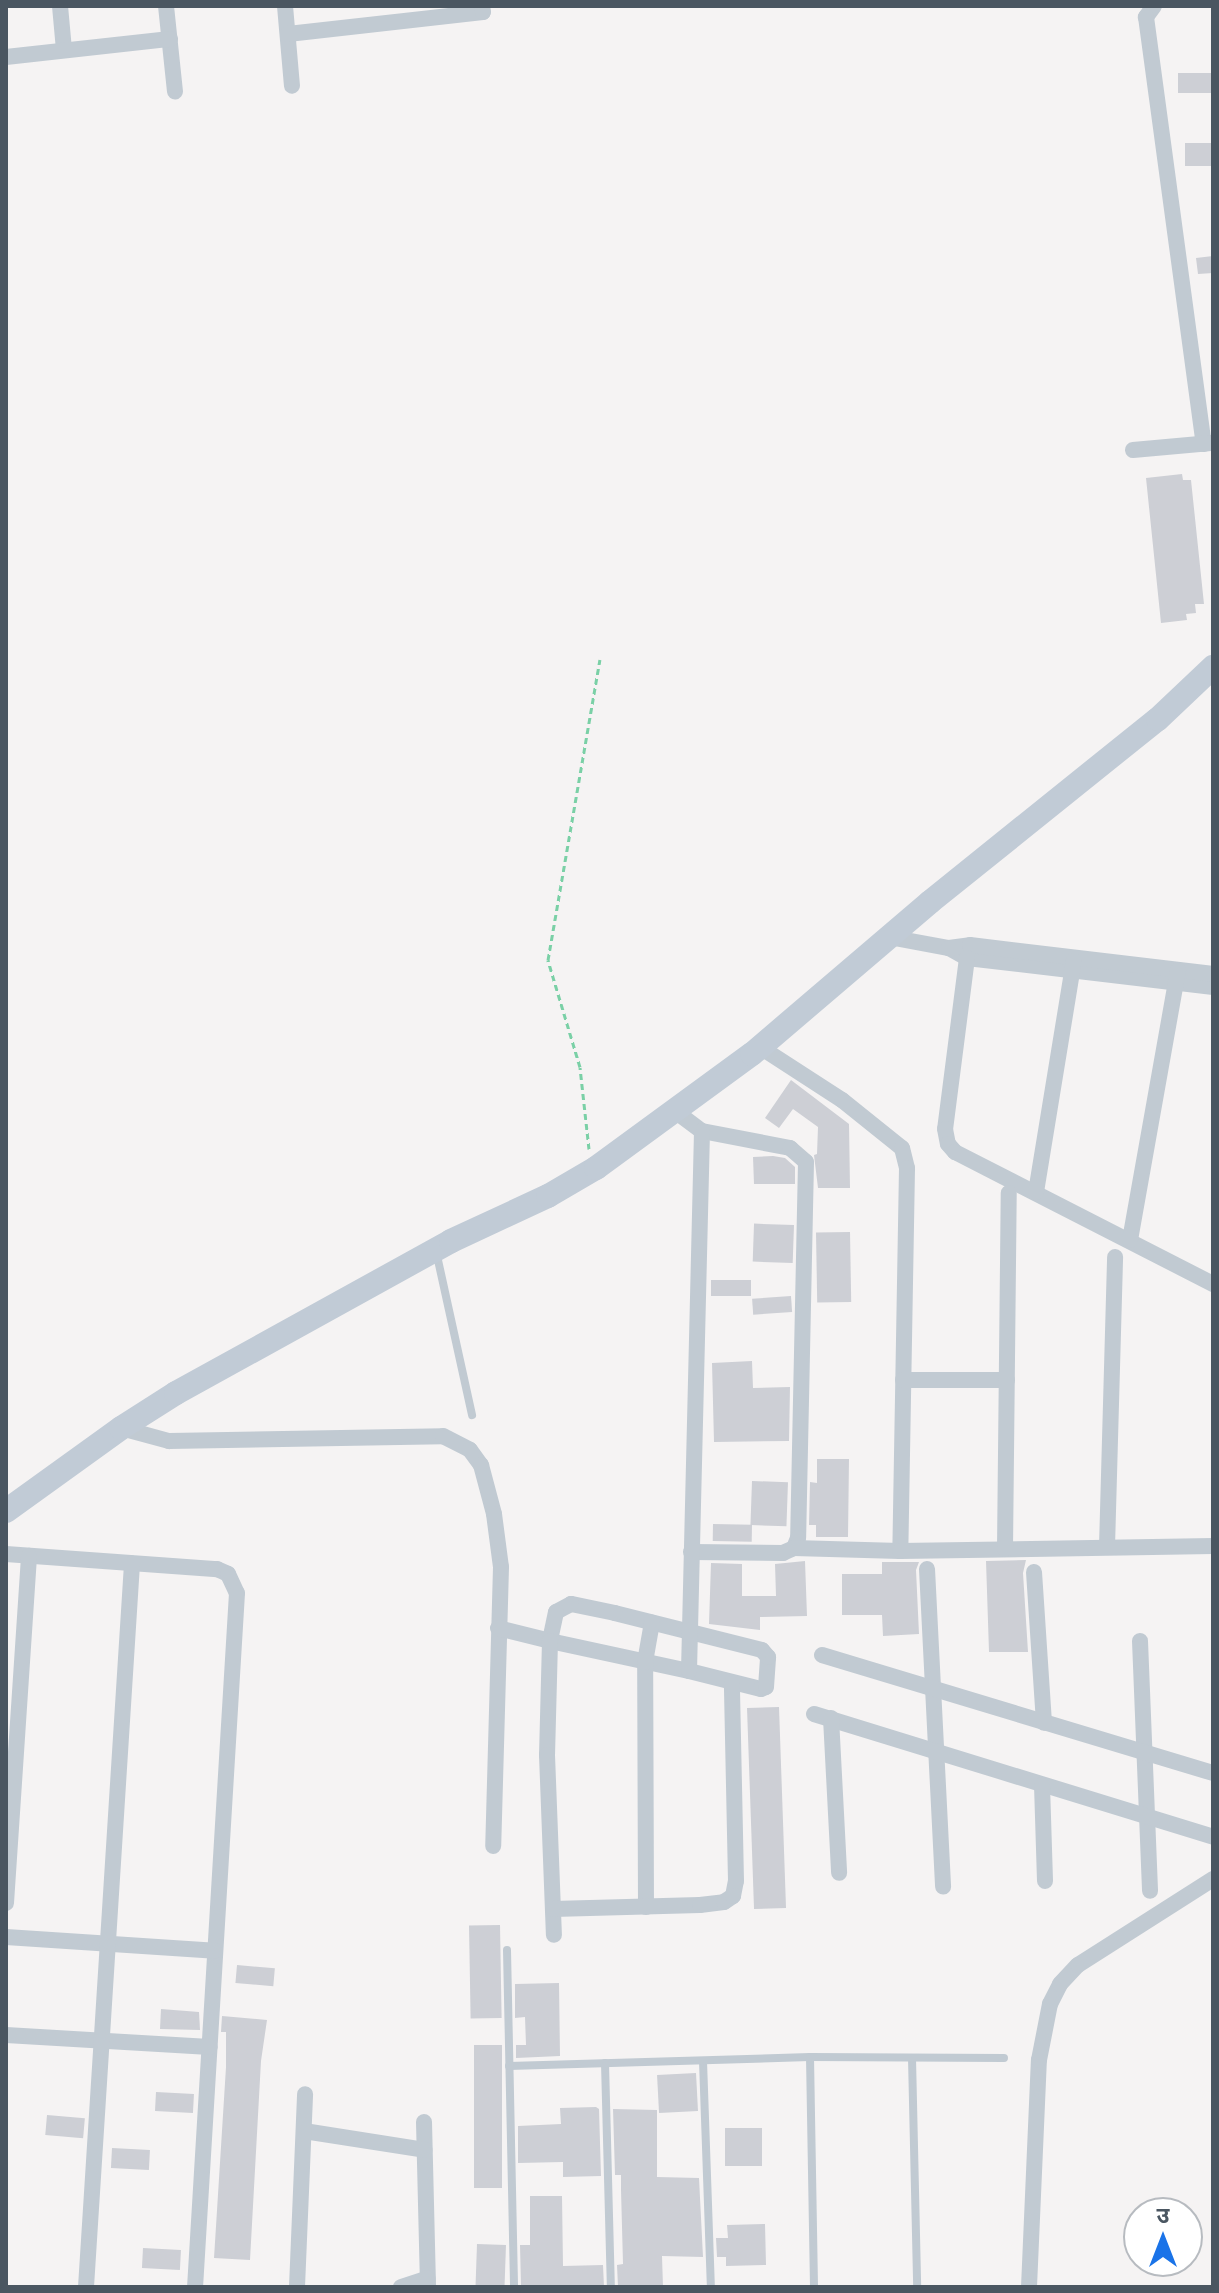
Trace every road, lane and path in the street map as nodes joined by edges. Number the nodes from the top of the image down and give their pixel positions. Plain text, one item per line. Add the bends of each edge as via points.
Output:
1 (60, 6) edge
2 (166, 6) edge
3 (285, 6) edge
4 (482, 6) edge
5 (1154, 6) edge
6 (380, 15) edge
7 (288, 34) junction
8 (170, 39) junction
9 (64, 50) junction
10 (6, 57) edge
11 (292, 86) dead end
12 (175, 92) dead end
13 (1208, 444) edge
14 (1133, 450) dead end
15 (600, 659) dead end
16 (1213, 667) edge
17 (889, 937) junction
18 (949, 948) junction
19 (967, 958) junction
20 (1074, 963) junction
21 (1213, 974) edge
22 (1177, 976) junction
23 (1213, 987) edge
24 (760, 1047) junction
25 (675, 1111) junction
26 (702, 1131) junction
27 (590, 1172) junction
28 (1036, 1192) junction
29 (1009, 1193) dead end
30 (1130, 1240) junction
31 (436, 1250) junction
32 (1115, 1257) dead end
33 (1213, 1284) edge
34 (903, 1380) junction
35 (1007, 1380) junction
36 (472, 1415) dead end
37 (121, 1428) junction
38 (6, 1511) edge
39 (1213, 1546) edge
40 (1107, 1547) junction
41 (794, 1548) junction
42 (1005, 1549) junction
43 (900, 1551) junction
44 (691, 1552) junction
45 (6, 1554) edge
46 (29, 1556) junction
47 (132, 1563) junction
48 (927, 1569) dead end
49 (1034, 1572) dead end
50 (652, 1623) junction
51 (498, 1628) junction
52 (691, 1632) junction
53 (550, 1641) junction
54 (1140, 1641) dead end
55 (822, 1655) dead end
56 (645, 1662) junction
57 (689, 1671) junction
58 (732, 1684) junction
59 (936, 1691) junction
60 (1044, 1723) junction
61 (935, 1750) junction
62 (1145, 1753) junction
63 (1213, 1773) edge
64 (1042, 1785) junction
65 (1146, 1814) junction
66 (1213, 1837) edge
67 (493, 1846) dead end
68 (839, 1873) dead end
69 (1213, 1879) edge
70 (1045, 1881) dead end
71 (943, 1887) dead end
72 (1150, 1891) dead end
73 (6, 1903) edge
74 (646, 1907) junction
75 (553, 1909) junction
76 (554, 1935) dead end
77 (6, 1937) edge
78 (108, 1944) junction
79 (507, 1950) dead end
80 (215, 1951) junction
81 (6, 2035) edge
82 (102, 2041) junction
83 (210, 2047) junction
84 (810, 2057) junction
85 (912, 2058) junction
86 (1004, 2058) dead end
87 (703, 2061) junction
88 (605, 2063) junction
89 (509, 2066) junction
90 (305, 2094) dead end
91 (424, 2122) dead end
92 (304, 2131) junction
93 (425, 2150) junction
94 (428, 2282) edge
95 (86, 2287) edge
96 (195, 2287) edge
97 (297, 2287) edge
98 (401, 2287) edge
99 (514, 2287) edge
100 (611, 2287) edge
101 (711, 2287) edge
102 (814, 2287) edge
103 (917, 2287) edge
104 (1029, 2287) edge

1 - 9 street
2 - 8 street
3 - 7 street
4 - 6 street via 483,12
5 - 13 street via 1146,17
6 - 7 street
7 - 11 street
8 - 9 street
8 - 12 street
9 - 10 street
13 - 14 street
15 - 27 path via 548,960 583,1081
16 - 17 street via 1158,719
17 - 18 street
17 - 24 street
18 - 19 street
18 - 20 street via 970,945
19 - 20 street
19 - 28 street via 946,1138 955,1152
20 - 22 street
20 - 28 street
21 - 22 street
22 - 23 street
22 - 30 street
24 - 25 street
24 - 34 street via 842,1100 902,1148 907,1168
25 - 26 street
25 - 27 street
26 - 41 street via 790,1148 806,1162
26 - 44 street
27 - 31 street
28 - 30 street
29 - 35 street
30 - 33 street
31 - 36 lane
31 - 37 street
32 - 40 street
34 - 35 street
34 - 43 street
35 - 42 street
37 - 38 street
37 - 51 street via 169,1441 455,1439 481,1465 494,1514 501,1567
39 - 40 street
40 - 42 street
41 - 43 street
41 - 44 street via 783,1553
42 - 43 street
44 - 52 street
45 - 46 street
46 - 47 street
46 - 73 street
47 - 78 street
47 - 80 street via 217,1569 228,1574 237,1593
48 - 59 street
49 - 60 street
50 - 52 street
50 - 53 street via 571,1604 556,1612
50 - 56 street
51 - 53 street
51 - 67 street
52 - 57 street
52 - 58 street via 766,1653 763,1689
53 - 56 street
53 - 75 street via 547,1755
54 - 62 street
55 - 59 street
56 - 57 street
56 - 74 street
57 - 58 street
58 - 74 street via 733,1896 724,1902
59 - 60 street
59 - 61 street
60 - 62 street
61 - 64 street
61 - 68 street via 823,1716
61 - 71 street
62 - 63 street
62 - 65 street
64 - 65 street
64 - 70 street
65 - 66 street
65 - 72 street
69 - 104 street via 1078,1965 1050,2004 1039,2060
74 - 75 street
75 - 76 street
77 - 78 street
78 - 80 street
78 - 82 street
79 - 89 lane
80 - 83 street
81 - 82 street
82 - 83 street
82 - 95 street
83 - 96 street
84 - 85 lane
84 - 87 lane
84 - 102 lane
85 - 86 lane
85 - 103 lane
87 - 88 lane
87 - 101 lane
88 - 89 lane
88 - 100 lane
89 - 99 lane
90 - 92 street
91 - 93 street
92 - 93 street
92 - 97 street
93 - 94 street
94 - 98 street

